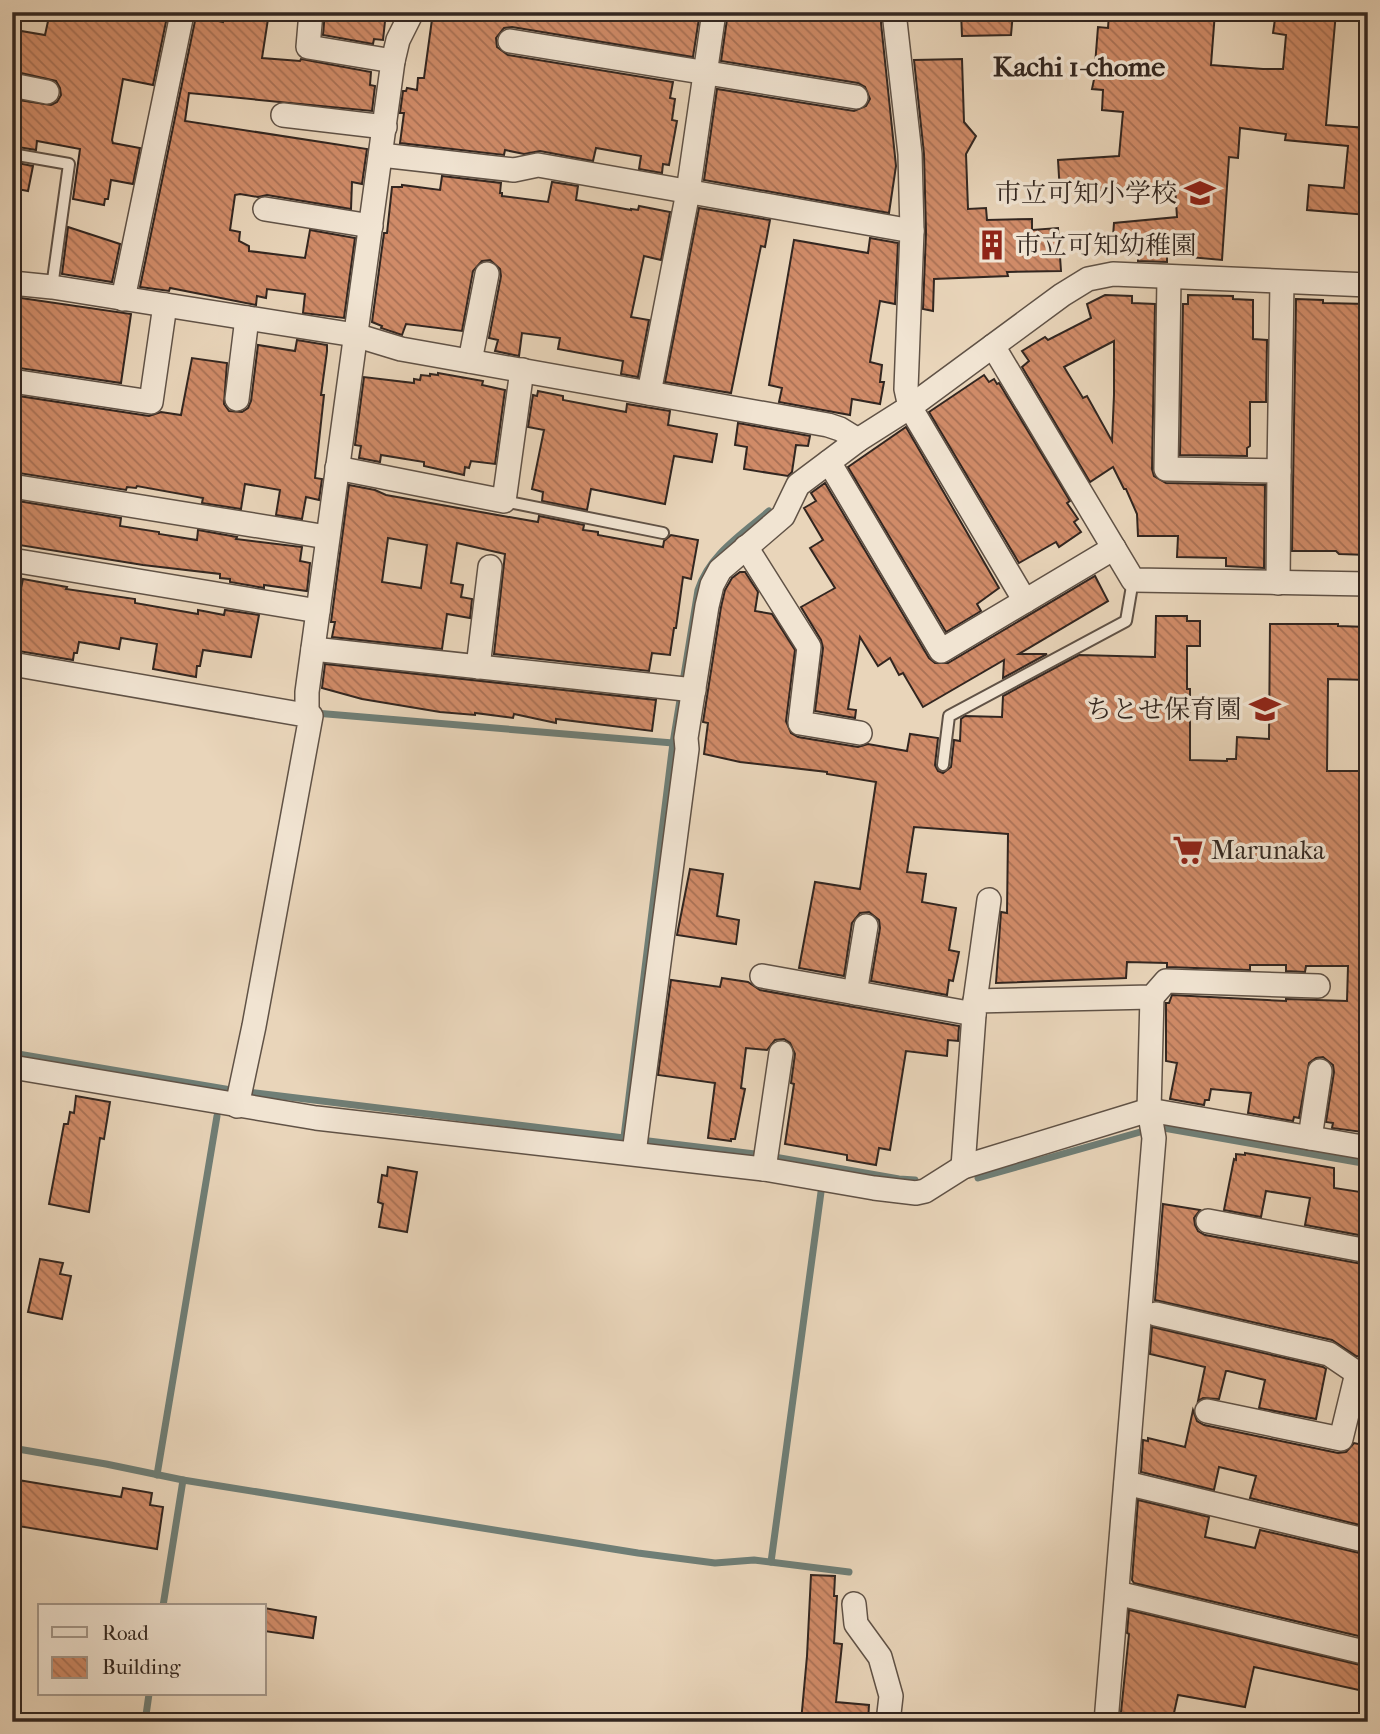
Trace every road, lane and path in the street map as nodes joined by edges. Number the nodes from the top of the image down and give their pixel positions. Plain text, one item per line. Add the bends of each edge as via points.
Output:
1 (311, 12) edge
2 (412, 12) edge
3 (714, 12) edge
4 (182, 14) dead end
5 (895, 21) dead end
6 (510, 41) dead end
7 (393, 61) junction
8 (705, 72) junction
9 (12, 85) edge
10 (47, 92) dead end
11 (856, 97) dead end
12 (284, 115) dead end
13 (385, 127) junction
14 (12, 154) edge
15 (381, 155) junction
16 (688, 192) junction
17 (265, 209) dead end
18 (371, 226) junction
19 (912, 231) junction
20 (488, 274) dead end
21 (1169, 278) junction
22 (1282, 282) junction
23 (12, 284) edge
24 (1368, 285) edge
25 (52, 287) junction
26 (123, 299) junction
27 (165, 305) junction
28 (247, 318) junction
29 (355, 335) junction
30 (993, 346) junction
31 (470, 361) junction
32 (522, 370) junction
33 (12, 381) edge
34 (649, 393) junction
35 (237, 399) dead end
36 (910, 407) junction
37 (858, 440) junction
38 (829, 462) junction
39 (337, 468) junction
40 (1279, 471) junction
41 (12, 486) edge
42 (504, 501) junction
43 (663, 533) dead end
44 (327, 537) junction
45 (746, 547) junction
46 (1114, 548) junction
47 (12, 560) edge
48 (490, 567) dead end
49 (1133, 580) junction
50 (1278, 583) junction
51 (1368, 584) edge
52 (1026, 601) junction
53 (318, 611) junction
54 (313, 649) junction
55 (12, 664) edge
56 (478, 667) junction
57 (685, 689) junction
58 (308, 712) junction
59 (860, 733) dead end
60 (943, 765) dead end
61 (989, 901) dead end
62 (866, 926) dead end
63 (762, 976) dead end
64 (1318, 986) dead end
65 (855, 993) junction
66 (1152, 997) junction
67 (975, 1008) junction
68 (781, 1053) dead end
69 (12, 1067) edge
70 (1320, 1071) dead end
71 (239, 1096) junction
72 (1152, 1123) junction
73 (1310, 1138) junction
74 (635, 1143) junction
75 (1368, 1148) edge
76 (766, 1159) junction
77 (963, 1167) junction
78 (1208, 1221) dead end
79 (1368, 1251) edge
80 (1156, 1314) dead end
81 (1362, 1374) edge
82 (1207, 1411) dead end
83 (1126, 1483) junction
84 (1368, 1541) edge
85 (1117, 1593) junction
86 (855, 1604) dead end
87 (1368, 1653) edge
88 (888, 1722) edge
89 (1106, 1722) edge

1 - 7 street via 308,47
2 - 7 street
3 - 8 street
4 - 26 street
5 - 19 street via 910,154
6 - 8 street
7 - 13 street
8 - 11 street
8 - 16 street
9 - 10 street
12 - 13 street
13 - 15 street
14 - 25 lane via 69,164
15 - 16 street via 514,170 538,165
15 - 18 street
16 - 19 street
16 - 34 street
17 - 18 street
18 - 29 street
19 - 36 street via 906,389
20 - 31 street
21 - 22 street
21 - 30 street via 1113,274 1088,279
21 - 40 street via 1166,469
22 - 24 street
22 - 40 street
23 - 25 street
25 - 26 street
26 - 27 street
27 - 28 street
27 - 33 street via 151,402
28 - 29 street
28 - 35 street
29 - 31 street via 401,349
29 - 39 street
30 - 36 street
30 - 46 street
31 - 32 street
32 - 34 street
32 - 42 street
34 - 37 street via 828,425
36 - 37 street
36 - 52 street
37 - 38 street
38 - 45 street via 798,485 783,516
38 - 52 street via 941,651
39 - 42 street
39 - 44 street
40 - 50 street
41 - 44 street
42 - 43 lane
44 - 53 street
45 - 57 street via 720,570 712,585
45 - 59 street via 809,647 800,723
46 - 49 street
46 - 52 street
47 - 53 street
48 - 56 street
49 - 50 street
49 - 60 lane via 1126,621 949,716
50 - 51 street
53 - 54 street
54 - 56 street
54 - 58 street
55 - 58 street
56 - 57 street
57 - 74 street
58 - 71 street via 311,716
61 - 67 street
62 - 65 street
63 - 65 street
64 - 66 street via 1166,981
65 - 67 street
66 - 67 street
66 - 72 street
67 - 77 street
68 - 76 street
69 - 71 street
70 - 73 street
71 - 74 street via 316,1118
72 - 73 street
72 - 77 street
72 - 83 street
73 - 75 street
74 - 76 street
76 - 77 street via 874,1188 916,1193
78 - 79 street
80 - 81 street via 1329,1354
81 - 82 street via 1341,1439
83 - 84 street
83 - 85 street
85 - 87 street
85 - 89 street
86 - 88 street via 856,1624 880,1657 891,1696

